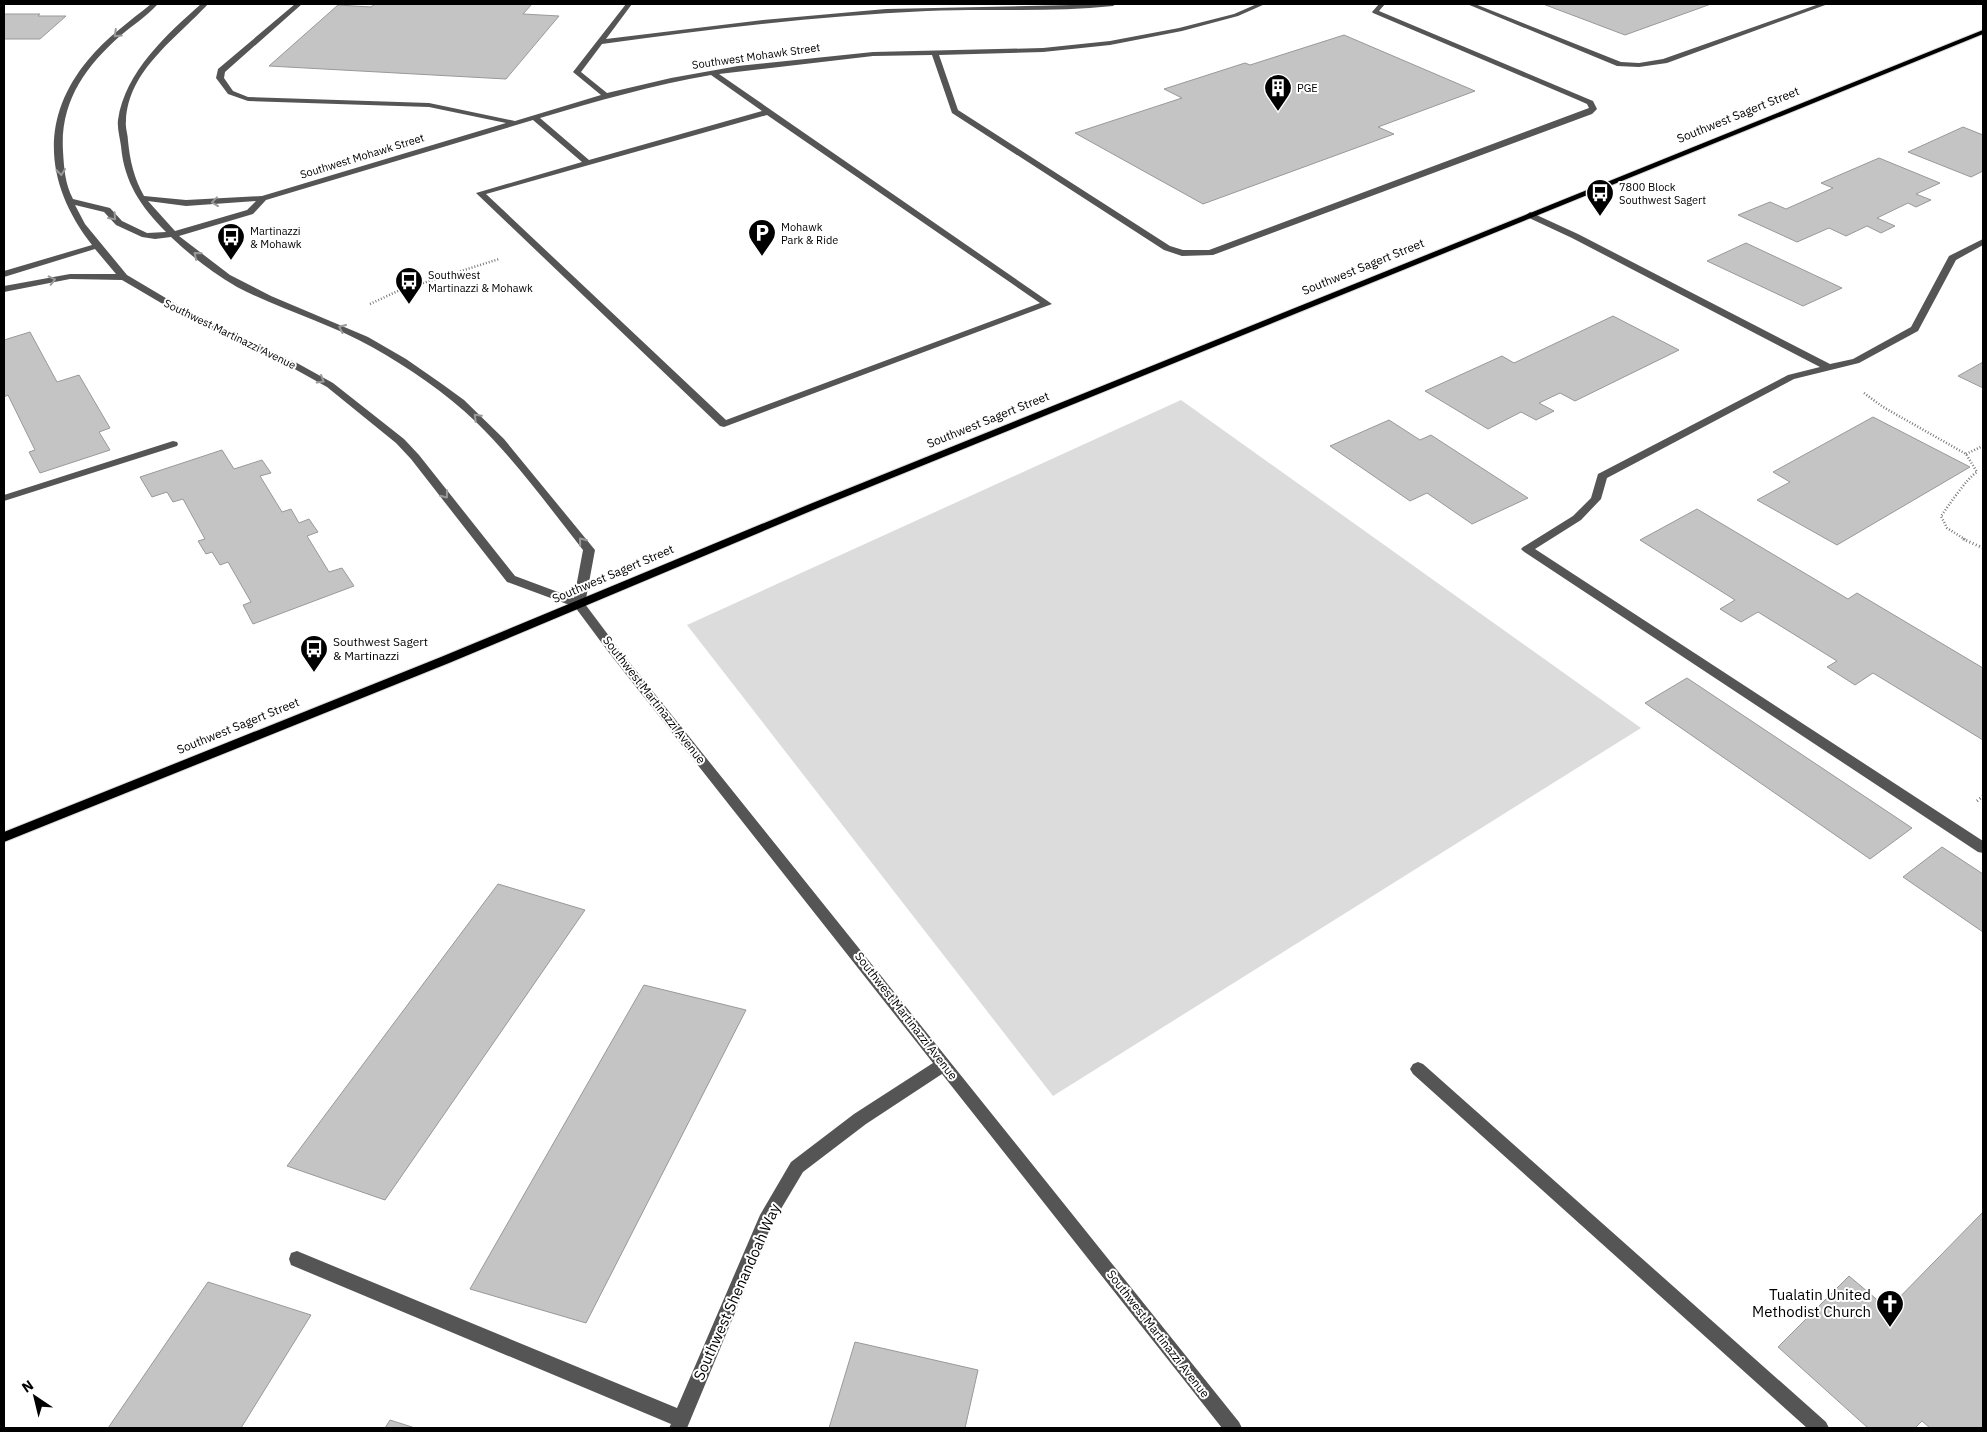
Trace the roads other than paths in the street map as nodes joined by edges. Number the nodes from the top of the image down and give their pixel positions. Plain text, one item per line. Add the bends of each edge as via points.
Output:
1 (155, 4) edge
2 (205, 4) edge
3 (299, 4) edge
4 (629, 4) edge
5 (1112, 4) edge
6 (1262, 4) edge
7 (1382, 4) edge
8 (1470, 4) edge
9 (1825, 4) edge
10 (1983, 32) edge
11 (599, 42) junction
12 (935, 52) junction
13 (712, 72) junction
14 (606, 96) junction
15 (768, 112) junction
16 (534, 117) junction
17 (514, 122) junction
18 (588, 163) junction
19 (141, 198) junction
20 (263, 198) junction
21 (68, 201) junction
22 (1530, 215) junction
23 (175, 234) junction
24 (1983, 242) edge
25 (97, 246) junction
26 (4, 274) edge
27 (124, 276) junction
28 (4, 289) edge
29 (1830, 368) junction
30 (173, 444) dead end
31 (4, 498) edge
32 (579, 604) junction
33 (4, 836) edge
34 (1983, 848) edge
35 (944, 1064) junction
36 (1418, 1069) dead end
37 (297, 1259) dead end
38 (680, 1424) edge
39 (1233, 1428) edge
40 (1820, 1428) edge

1 -> 21 street, Southwest Martinazzi Avenue via 116,34 92,61 63,108 58,131 60,169
2 - 19 street via 159,48 140,73 128,98 121,121 124,147 134,185
3 - 17 street via 221,71 220,78 226,89 248,99 429,105
4 - 11 street
5 - 11 street via 817,16
6 - 12 street, Southwest Mohawk Street via 1180,30 1110,43 1043,50
7 - 12 street via 1375,12 1581,98 1593,109 1210,253 1182,253 1166,248 955,111
8 - 9 street via 1620,64 1639,66 1664,61
10 - 22 main road, Southwest Sagert Street
11 - 14 street via 578,72
12 - 13 street, Southwest Mohawk Street via 816,58
13 - 14 street, Southwest Mohawk Street
13 - 15 street
14 - 16 street, Southwest Mohawk Street
15 - 18 street
15 - 18 street via 1048,304 724,424 480,193
16 - 17 street, Southwest Mohawk Street
16 - 18 street
17 - 20 street, Southwest Mohawk Street
20 -> 19 street, Southwest Mohawk Street via 186,203
19 - 23 street
20 - 23 street, Southwest Mohawk Street via 250,212
21 -> 23 street, Southwest Mohawk Street via 107,210 119,223 145,236
21 - 25 street, Southwest Martinazzi Avenue
22 - 29 street
22 - 32 main road, Southwest Sagert Street
32 -> 23 street via 589,550 503,446 463,404 390,352 258,294 228,277
24 - 29 street via 1952,258 1915,329 1856,362
25 - 26 street
25 - 27 street, Southwest Martinazzi Avenue
28 -> 27 street via 87,275
27 -> 32 street, Southwest Martinazzi Avenue via 188,315 294,365 330,386 400,441 512,579
29 - 34 street via 1791,377 1602,476 1596,499 1577,518 1527,549
30 - 31 street
32 - 33 main road, Southwest Sagert Street
32 - 35 street, Southwest Martinazzi Avenue
35 - 38 street, Southwest Shenandoah Way via 860,1119 797,1167 766,1220
35 - 39 street, Southwest Martinazzi Avenue
36 - 40 street
37 - 38 street, Southwest Shenandoah Way

